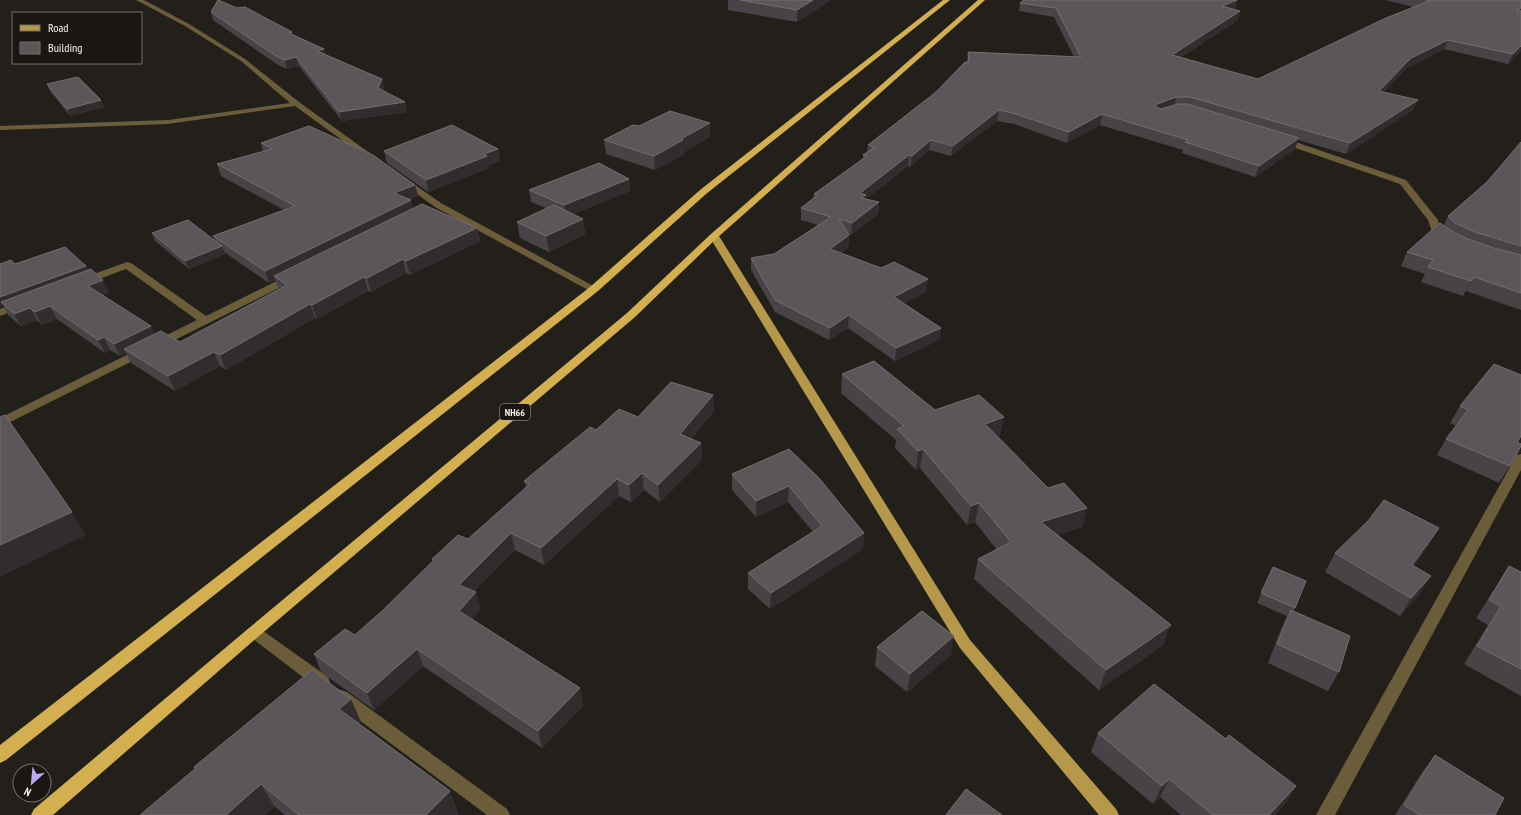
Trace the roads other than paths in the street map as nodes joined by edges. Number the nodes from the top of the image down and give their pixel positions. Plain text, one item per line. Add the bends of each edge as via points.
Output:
1 (139, 0) edge
2 (947, 0) edge
3 (982, 0) edge
4 (296, 104) junction
5 (0, 128) edge
6 (1272, 138) edge
7 (381, 164) edge
8 (394, 173) edge
9 (438, 204) junction
10 (424, 212) edge
11 (714, 236) junction
12 (1452, 243) edge
13 (304, 272) edge
14 (75, 284) edge
15 (594, 289) junction
16 (30, 301) edge
17 (0, 312) edge
18 (205, 321) junction
19 (0, 423) edge
20 (1521, 458) edge
21 (254, 632) junction
22 (0, 755) edge
23 (40, 815) edge
24 (501, 815) edge
25 (1110, 815) edge
26 (1325, 815) edge

1 - 4 street via 187,25 243,60
2 - 15 highway via 703,192
3 - 11 highway, NH66
4 - 5 street via 168,122
4 - 7 street
6 - 12 street via 1404,182 1433,220 1435,230
8 - 9 street
9 - 10 street
9 - 15 street
11 - 21 highway, NH66 via 631,315
11 - 25 main road via 965,644
13 - 18 street
14 - 18 street via 127,265
15 - 22 highway
16 - 17 street
18 - 19 street
20 - 26 street
21 - 23 highway, NH66
21 - 24 street

